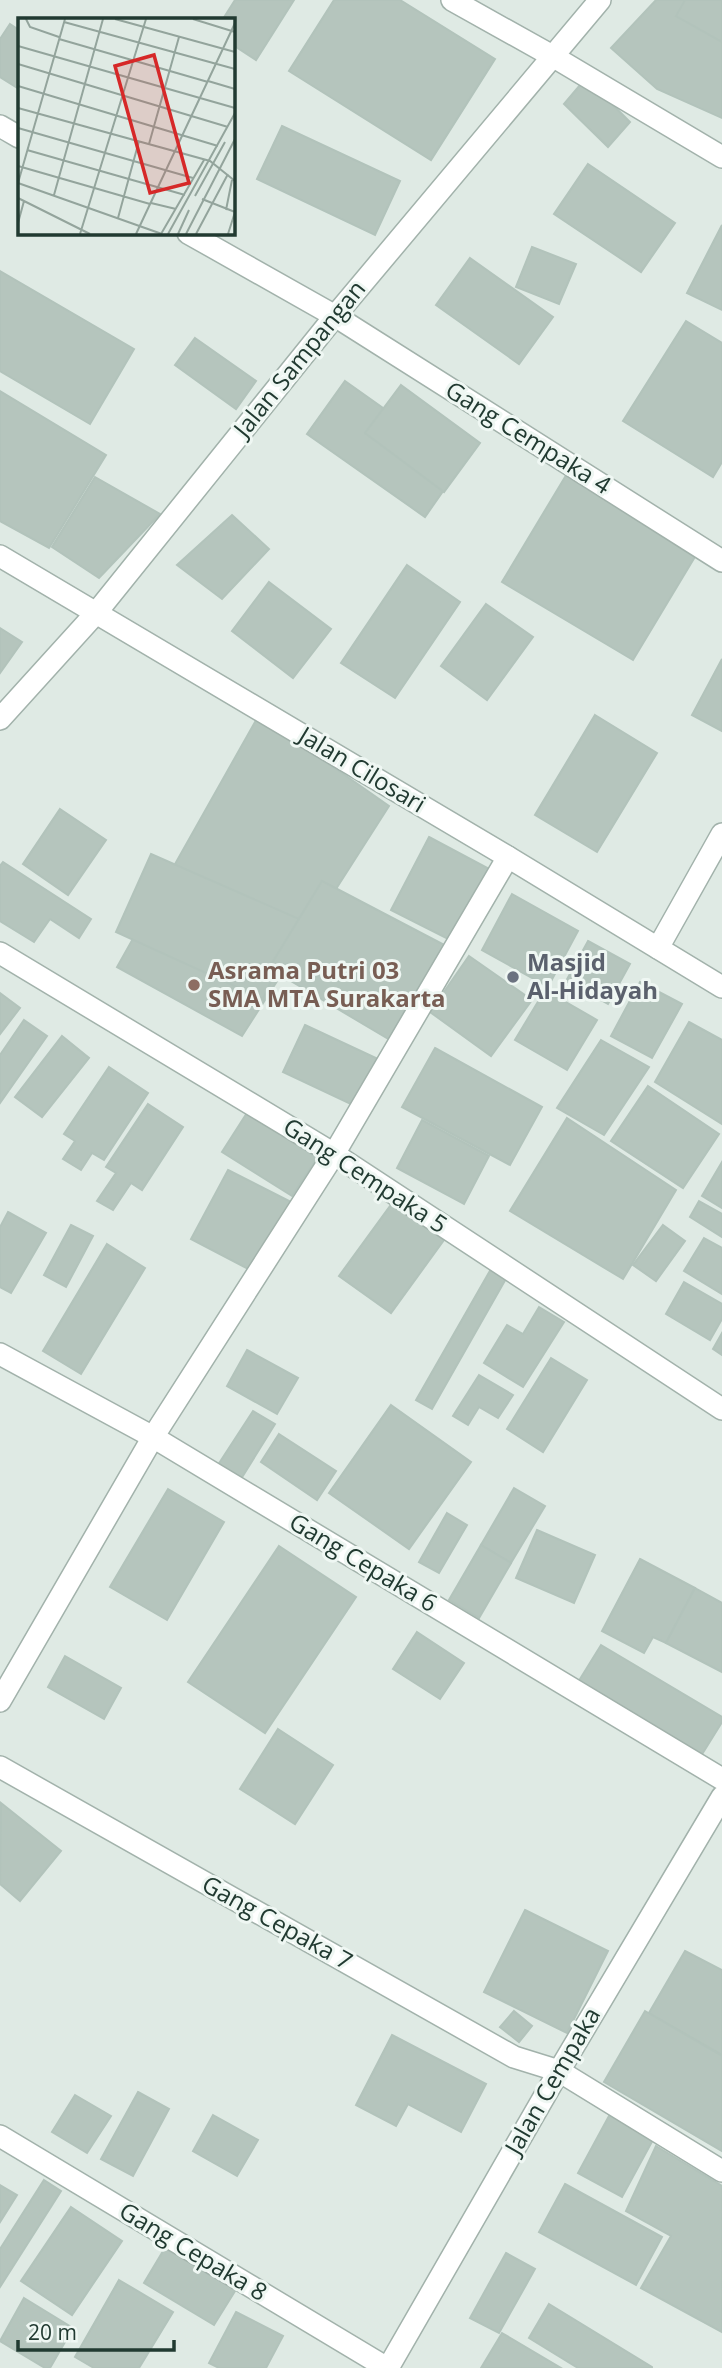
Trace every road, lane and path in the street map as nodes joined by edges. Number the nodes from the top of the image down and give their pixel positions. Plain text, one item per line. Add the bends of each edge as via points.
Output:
1 (452, 0) edge
2 (600, 0) edge
3 (554, 57) junction
4 (0, 126) edge
5 (18, 136) edge
6 (722, 157) edge
7 (190, 234) edge
8 (335, 316) junction
9 (0, 556) edge
10 (722, 561) edge
11 (96, 613) junction
12 (0, 719) edge
13 (722, 834) edge
14 (508, 857) junction
15 (658, 948) junction
16 (0, 953) edge
17 (722, 987) edge
18 (334, 1154) junction
19 (0, 1354) edge
20 (722, 1409) edge
21 (153, 1437) junction
22 (0, 1701) edge
23 (0, 1767) edge
24 (722, 1779) edge
25 (722, 1797) edge
26 (559, 2071) junction
27 (0, 2136) edge
28 (722, 2171) edge
29 (387, 2368) edge

1 - 3 street
2 - 3 street, Jalan Sampangan
3 - 6 street
3 - 8 street, Jalan Sampangan
4 - 5 street
7 - 8 street, Gang Cempaka 4
8 - 10 street, Gang Cempaka 4
8 - 11 street, Jalan Sampangan
9 - 11 street, Jalan Cilosari
11 - 12 street, Jalan Sampangan
11 - 14 street, Jalan Cilosari
13 - 15 street
14 - 15 street, Jalan Cilosari
14 - 18 street
15 - 17 street, Jalan Cilosari
16 - 18 street, Gang Cempaka 5
18 - 20 street, Gang Cempaka 5
18 - 21 street
19 - 21 street, Gang Cepaka 6
21 - 22 street
21 - 24 street, Gang Cepaka 6
23 - 26 street, Gang Cepaka 7 via 514,2057
25 - 26 street, Jalan Cempaka
26 - 28 street, Gang Cepaka 7
26 - 29 street, Jalan Cempaka
27 - 29 street, Gang Cepaka 8

